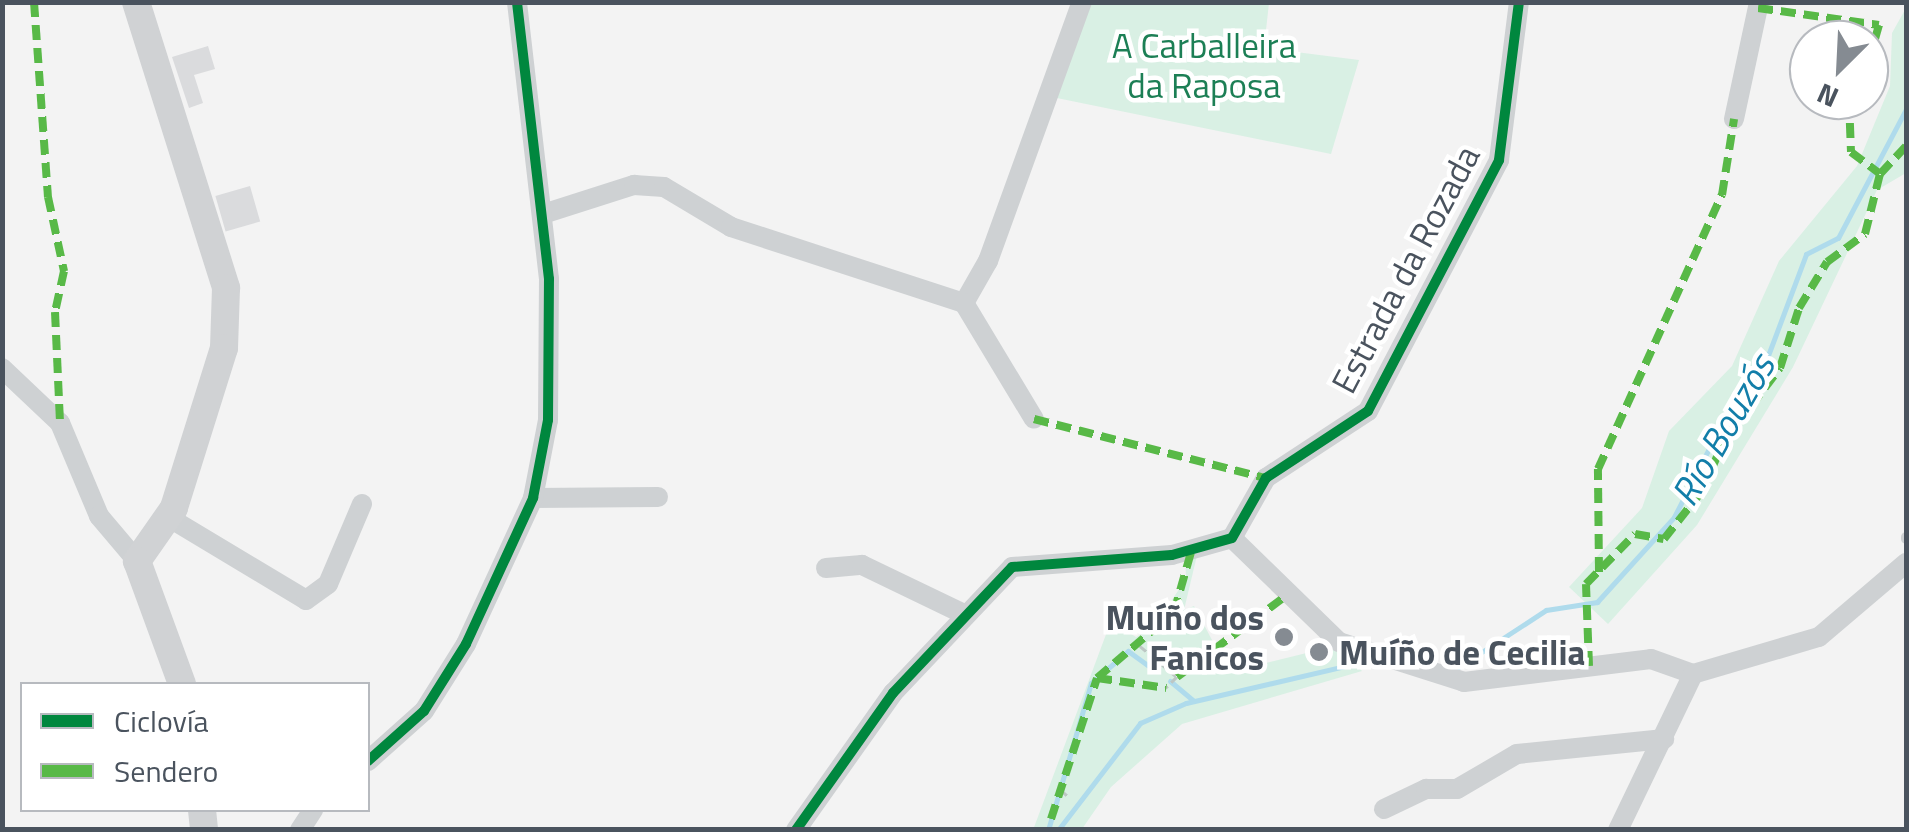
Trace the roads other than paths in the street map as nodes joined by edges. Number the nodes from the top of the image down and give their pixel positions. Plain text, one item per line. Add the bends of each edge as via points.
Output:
1 (136, 2) edge
2 (517, 2) edge
3 (1082, 2) edge
4 (1519, 2) edge
5 (1759, 2) edge
6 (1734, 119) dead end
7 (543, 214) junction
8 (964, 303) junction
9 (2, 368) edge
10 (1034, 418) dead end
11 (658, 497) dead end
12 (532, 498) junction
13 (362, 504) dead end
14 (168, 517) junction
15 (1232, 538) junction
16 (138, 561) junction
17 (1906, 563) edge
18 (826, 568) dead end
19 (966, 615) junction
20 (1693, 674) junction
21 (181, 682) edge
22 (1664, 739) junction
23 (370, 759) edge
24 (806, 807) junction
25 (1384, 808) dead end
26 (796, 830) edge
27 (818, 830) edge
28 (1618, 830) edge

1 - 14 street via 226,288 224,348
2 - 7 street
3 - 8 street via 988,262
4 - 15 street, Estrada da Rozada via 1499,160 1368,411 1266,478
5 - 6 street
7 - 8 street via 605,192 664,187 731,227
7 - 12 street via 548,420
8 - 10 street
9 - 16 street via 60,423 99,516
11 - 12 street
12 - 23 street via 455,661 424,711
13 - 14 street via 328,584 306,600
14 - 16 street
15 - 19 street via 1172,555 1012,567
15 - 20 street via 1339,642 1464,682 1652,659
16 - 21 street
17 - 20 street via 1820,636
18 - 19 street via 862,566
19 - 24 street
20 - 22 street
22 - 25 street via 1518,754 1457,789 1426,789
22 - 28 street
24 - 26 street
24 - 27 street

